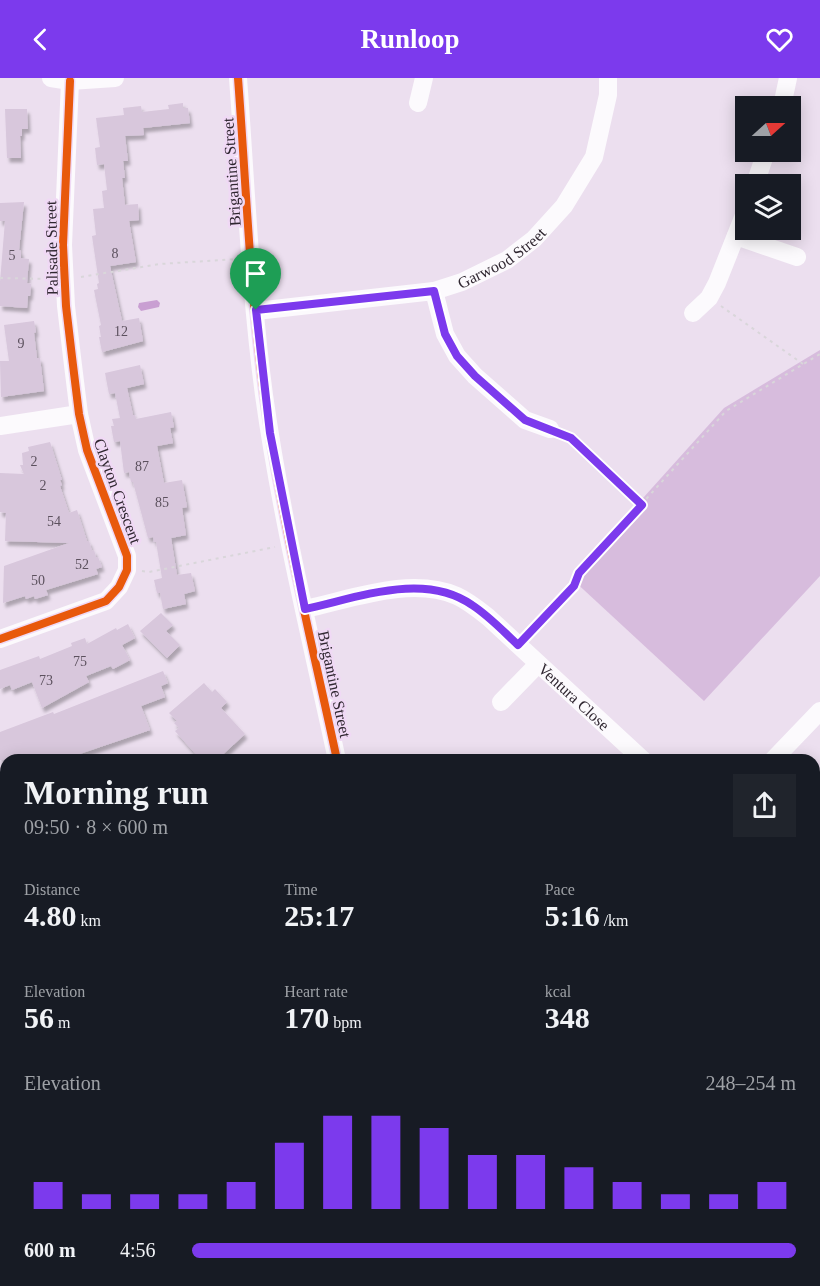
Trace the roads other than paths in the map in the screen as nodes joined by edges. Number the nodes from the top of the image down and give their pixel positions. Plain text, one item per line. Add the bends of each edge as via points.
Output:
1 (51, 78) edge
2 (115, 78) edge
3 (238, 78) edge
4 (424, 78) edge
5 (608, 78) edge
6 (788, 78) edge
7 (70, 81) junction
8 (784, 96) edge
9 (418, 103) dead end
10 (735, 238) edge
11 (748, 240) edge
12 (797, 257) dead end
13 (434, 291) junction
14 (256, 310) junction
15 (693, 313) dead end
16 (79, 414) junction
17 (0, 426) edge
18 (550, 429) road end
19 (305, 609) junction
20 (0, 639) edge
21 (538, 664) junction
22 (501, 702) dead end
23 (820, 711) edge
24 (336, 754) edge
25 (636, 754) edge
26 (779, 754) edge

1 - 7 street
2 - 7 street
3 - 14 street, Brigantine Street
4 - 9 street
5 - 13 street, Garwood Street via 608,96 594,157 564,207 534,239 507,260
6 - 8 street
7 - 16 street, Palisade Street via 64,280
10 - 15 street via 709,298
11 - 12 street
13 - 14 street, Garwood Street
13 - 18 street via 445,334 457,356 525,420
14 - 19 street, Brigantine Street via 267,413
16 - 17 street
16 - 20 street, Clayton Crescent via 90,461 127,556 126,570 119,587 106,601
19 - 21 street, Ventura Close via 394,590 444,591 472,604
19 - 24 street, Brigantine Street
21 - 22 street
21 - 25 street, Ventura Close
23 - 26 street

